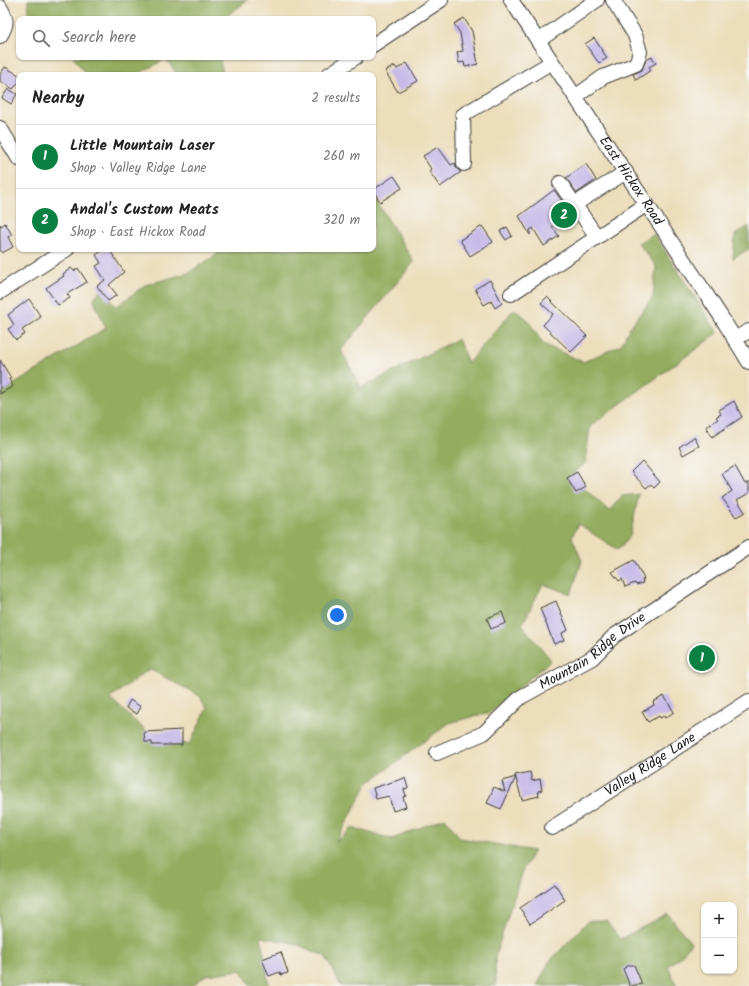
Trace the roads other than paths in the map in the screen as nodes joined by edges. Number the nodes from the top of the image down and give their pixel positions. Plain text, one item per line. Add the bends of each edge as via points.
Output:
1 (441, 0) edge
2 (511, 0) edge
3 (596, 0) edge
4 (613, 0) edge
5 (0, 7) edge
6 (0, 36) edge
7 (538, 41) junction
8 (376, 43) edge
9 (351, 60) edge
10 (552, 62) junction
11 (333, 72) edge
12 (575, 97) junction
13 (0, 128) edge
14 (16, 154) edge
15 (464, 164) dead end
16 (626, 172) junction
17 (560, 183) dead end
18 (575, 204) junction
19 (647, 204) junction
20 (597, 237) junction
21 (62, 252) edge
22 (0, 292) edge
23 (511, 294) dead end
24 (749, 331) edge
25 (734, 338) junction
26 (748, 359) edge
27 (749, 547) edge
28 (749, 701) edge
29 (437, 753) dead end
30 (552, 828) dead end

1 - 8 street
2 - 7 street, East Hickox Road
3 - 7 street
4 - 12 street via 636,35 640,52 636,64 603,77
5 - 6 street via 7,19 6,27
7 - 10 street, East Hickox Road
9 - 11 street
10 - 12 street, East Hickox Road
10 - 15 street via 463,115
12 - 16 street, East Hickox Road
13 - 14 street
16 - 18 street
16 - 19 street, East Hickox Road
17 - 18 street
18 - 20 street
19 - 20 street
19 - 25 street, East Hickox Road
20 - 23 street
21 - 22 street
24 - 25 street
25 - 26 street, East Hickox Road
27 - 29 street, Mountain Ridge Drive via 614,636 592,658 521,697 484,733
28 - 30 street, Valley Ridge Lane

